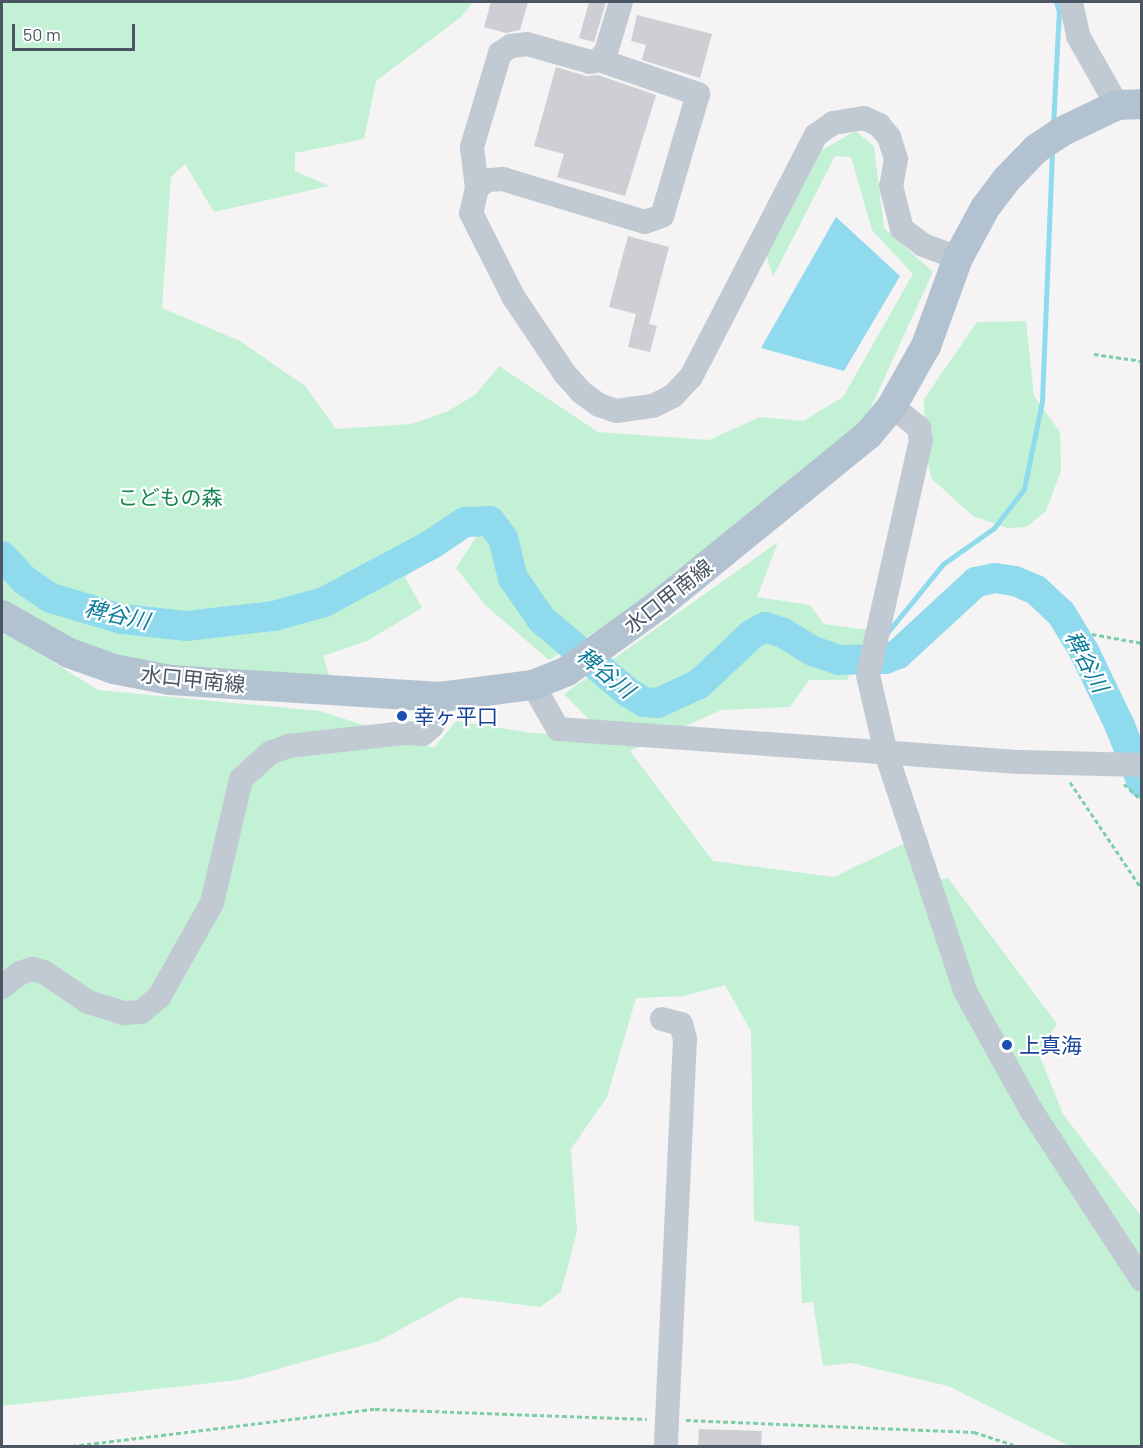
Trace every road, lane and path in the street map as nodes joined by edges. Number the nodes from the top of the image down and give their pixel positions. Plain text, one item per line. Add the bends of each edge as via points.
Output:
1 (621, 2) edge
2 (1071, 2) edge
3 (599, 60) junction
4 (1129, 105) edge
5 (477, 188) junction
6 (958, 258) junction
7 (1094, 354) dead end
8 (1142, 361) edge
9 (892, 406) junction
10 (2, 615) edge
11 (1092, 634) dead end
12 (1142, 643) edge
13 (533, 685) junction
14 (440, 697) junction
15 (886, 753) junction
16 (1068, 763) junction
17 (1132, 765) edge
18 (1142, 889) edge
19 (2, 987) edge
20 (662, 1019) dead end
21 (1142, 1280) edge
22 (668, 1419) junction
23 (72, 1446) edge
24 (666, 1446) edge
25 (1017, 1446) edge

1 - 3 street via 606,52
2 - 4 street via 1078,36
3 - 5 street via 590,63 527,44 511,46 500,53 472,147
3 - 5 street via 698,94 662,216 645,222 503,179 487,180
4 - 6 main road, 水口甲南線 via 1053,137 1006,180
5 - 6 street via 471,213 514,298 581,393 616,411 653,406 673,396 691,377 816,135 833,123 864,118 879,125 889,137 896,159 891,186 902,229 923,245
6 - 9 main road, 水口甲南線 via 926,346
7 - 8 path
9 - 13 main road, 水口甲南線 via 868,435 615,638 567,671
9 - 15 street via 919,428 921,440 868,675
10 - 14 main road, 水口甲南線 via 69,653 114,669 170,680
11 - 12 path
13 - 14 main road, 水口甲南線
13 - 15 street via 558,729
14 - 19 street via 432,726 423,734 288,746 270,753 241,778 212,903 159,997 141,1012 125,1013 88,1002 44,972 32,969
15 - 16 street
15 - 21 street via 965,992 1031,1110
16 - 17 street
16 - 18 path via 1068,778 1074,790
20 - 22 street via 681,1024 685,1039
22 - 23 path via 375,1409
22 - 24 street
22 - 25 path via 974,1432

